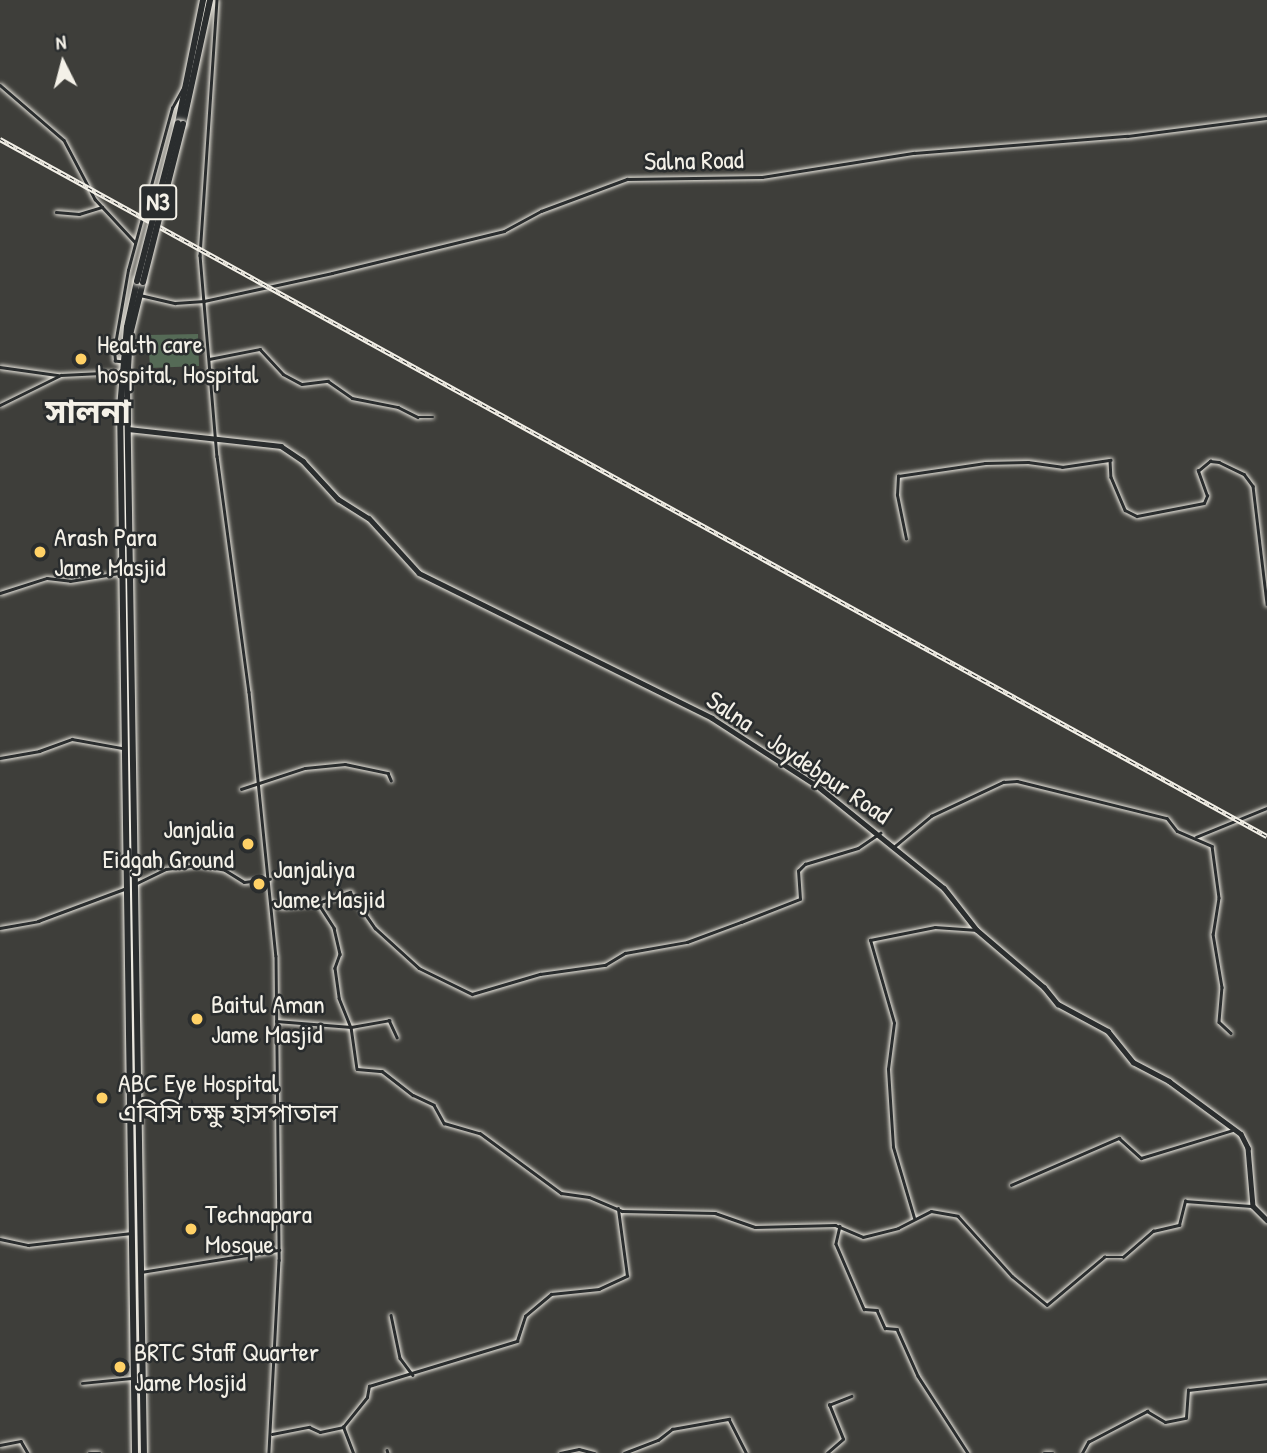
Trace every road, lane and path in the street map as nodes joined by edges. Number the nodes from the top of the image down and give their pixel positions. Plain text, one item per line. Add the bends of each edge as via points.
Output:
1 (203, 0) edge
2 (210, 0) edge
3 (217, 0) edge
4 (189, 83) junction
5 (0, 85) edge
6 (1267, 118) edge
7 (181, 123) junction
8 (102, 207) junction
9 (56, 212) dead end
10 (135, 242) junction
11 (140, 281) junction
12 (139, 294) junction
13 (204, 300) junction
14 (209, 359) junction
15 (123, 362) junction
16 (0, 367) edge
17 (122, 372) junction
18 (61, 375) junction
19 (0, 405) edge
20 (433, 416) dead end
21 (128, 429) junction
22 (217, 442) junction
23 (906, 539) dead end
24 (123, 573) junction
25 (0, 593) edge
26 (1267, 604) edge
27 (125, 748) junction
28 (0, 758) edge
29 (391, 779) dead end
30 (260, 785) junction
31 (241, 789) dead end
32 (1267, 808) edge
33 (880, 833) junction
34 (1196, 837) junction
35 (895, 846) junction
36 (270, 879) junction
37 (135, 884) junction
38 (127, 888) junction
39 (272, 902) junction
40 (318, 903) junction
41 (0, 928) edge
42 (977, 930) junction
43 (276, 1021) junction
44 (351, 1027) junction
45 (1231, 1033) dead end
46 (397, 1037) dead end
47 (1233, 1130) junction
48 (1011, 1185) dead end
49 (1253, 1206) junction
50 (618, 1209) junction
51 (915, 1218) junction
52 (1267, 1220) edge
53 (841, 1226) junction
54 (132, 1233) junction
55 (0, 1239) edge
56 (279, 1250) junction
57 (141, 1272) junction
58 (391, 1315) dead end
59 (413, 1375) junction
60 (134, 1378) junction
61 (1267, 1381) edge
62 (82, 1383) dead end
63 (851, 1396) dead end
64 (342, 1427) junction
65 (272, 1434) junction
66 (0, 1445) edge
67 (28, 1453) edge
68 (89, 1453) edge
69 (100, 1453) edge
70 (135, 1453) edge
71 (144, 1453) edge
72 (269, 1453) edge
73 (353, 1453) edge
74 (561, 1453) edge
75 (594, 1453) edge
76 (624, 1453) edge
77 (746, 1453) edge
78 (827, 1453) edge
79 (968, 1453) edge
80 (1045, 1453) edge
81 (1053, 1453) edge
82 (1082, 1453) edge

1 - 4 highway, N3
2 - 7 highway, N3
3 - 13 street via 200,255
4 - 7 highway, N3
4 - 10 street via 172,108
5 - 8 street via 64,140
6 - 13 street, Salna Road via 1127,136 914,153 762,177 627,179 541,211 504,231
7 - 11 highway, N3, bridge
8 - 9 street via 79,214
8 - 10 street
10 - 15 street via 116,328 114,358
11 - 12 highway, N3
11 - 15 highway, N3
12 - 13 street, Salna Road via 175,303
12 - 21 highway, N3 via 130,335
13 - 14 street
14 - 20 street via 260,349 283,374 303,384 328,381 352,398 397,407 418,417
14 - 22 street
15 - 17 highway, N3
16 - 18 street
17 - 18 street
17 - 24 highway, N3
18 - 19 street
21 - 22 main road, Salna - Joydebpur Road
21 - 37 highway, N3
22 - 30 street
22 - 33 main road, Salna - Joydebpur Road via 266,443 290,451 338,499 369,518 419,573 712,718
23 - 26 street via 898,476 985,463 1062,467 1110,460 1125,510 1137,516 1205,503 1198,471 1210,461 1219,462 1244,474 1253,486
24 - 25 street via 70,581 47,578
24 - 27 highway, N3
27 - 28 street via 72,739
27 - 38 highway, N3
29 - 30 street via 388,773 345,764 305,768
30 - 31 street
30 - 36 street
32 - 34 street
33 - 35 main road, Salna - Joydebpur Road
33 - 40 street via 858,848 805,864 798,871 800,899 687,942 625,953 605,965 540,974 472,994 419,968 374,928 350,892
34 - 35 street via 1177,831 1164,817 1017,781 1003,782 931,816
34 - 45 street via 1212,846 1215,855 1219,898 1213,934 1222,987 1219,1022
35 - 42 main road, Salna - Joydebpur Road via 944,888
36 - 37 street via 244,882 225,870 198,865 166,869
36 - 39 street
37 - 57 highway, N3
38 - 41 street via 38,921
38 - 54 highway, N3
39 - 40 street via 282,907
39 - 43 street
40 - 44 street via 334,928 340,954 335,968 339,998
42 - 47 main road, Salna - Joydebpur Road via 1067,1011 1108,1031 1133,1062 1169,1081
42 - 51 street via 935,927 870,940 894,1023 888,1069 893,1147
43 - 44 street
43 - 56 street
44 - 46 street via 388,1020
44 - 50 street via 357,1069 382,1071 412,1096 435,1105 444,1123 480,1133 561,1193 589,1197
47 - 48 street via 1141,1158 1119,1138
47 - 49 main road, Salna - Joydebpur Road via 1246,1140
49 - 51 street via 1185,1201 1179,1225 1153,1231 1123,1257 1104,1257 1047,1305 1012,1276 962,1217 931,1211
49 - 52 main road
50 - 53 street via 715,1213 755,1227 797,1223
50 - 59 street via 627,1276 599,1289 551,1294 525,1316 517,1341 490,1346
51 - 53 street via 873,1236
53 - 79 street via 836,1244 864,1309 877,1310 885,1328 897,1329 918,1376
54 - 55 street via 28,1245
54 - 60 highway, N3
56 - 57 street
56 - 65 street
57 - 71 highway, N3
58 - 59 street via 400,1358
59 - 64 street via 369,1386 367,1397
60 - 62 street
60 - 70 highway, N3
61 - 82 street via 1188,1390 1186,1418 1162,1421 1147,1411 1088,1442
63 - 78 street via 829,1405 843,1439
64 - 65 street
64 - 73 street
65 - 72 street
66 - 67 street via 18,1441
68 - 69 street
74 - 75 street via 579,1449
76 - 77 street via 672,1429 729,1419
80 - 81 street

